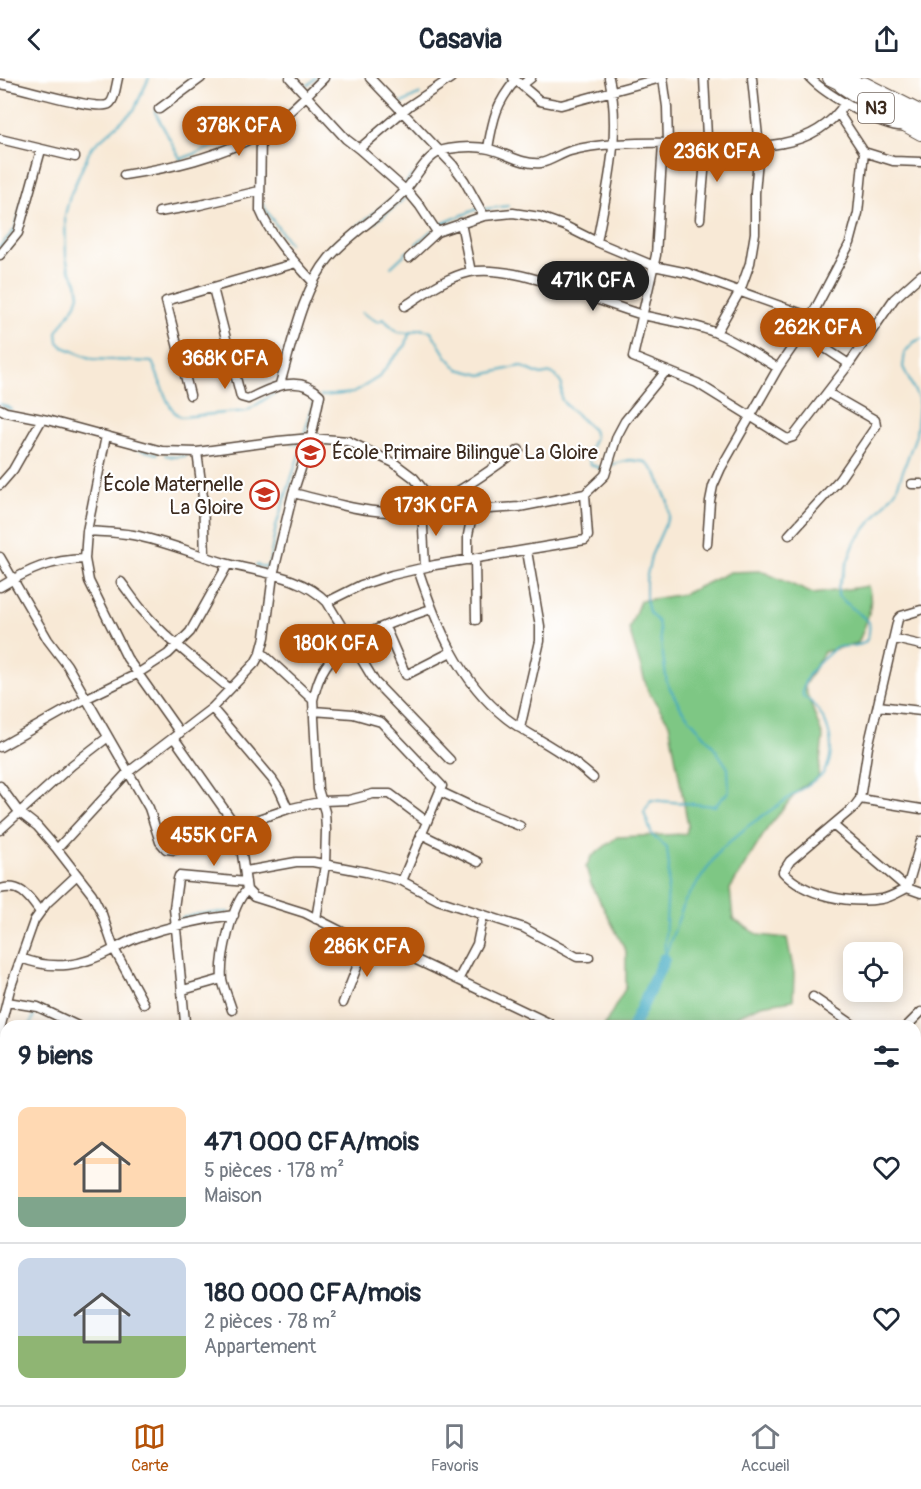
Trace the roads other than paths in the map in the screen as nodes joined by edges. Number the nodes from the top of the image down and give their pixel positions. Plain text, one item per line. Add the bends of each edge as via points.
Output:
1 (118, 78) edge
2 (201, 78) edge
3 (290, 78) edge
4 (324, 78) edge
5 (370, 78) edge
6 (451, 78) edge
7 (531, 78) edge
8 (609, 78) edge
9 (662, 78) edge
10 (704, 78) edge
11 (752, 78) edge
12 (810, 78) edge
13 (849, 78) edge
14 (831, 79) edge
15 (517, 81) edge
16 (4, 82) edge
17 (612, 90) junction
18 (306, 96) junction
19 (845, 103) junction
20 (887, 104) junction
21 (159, 109) dead end
22 (401, 113) junction
23 (921, 113) edge
24 (838, 114) junction
25 (914, 124) edge
26 (261, 133) junction
27 (921, 133) edge
28 (0, 139) edge
29 (666, 143) junction
30 (614, 144) junction
31 (707, 145) junction
32 (759, 147) junction
33 (488, 148) junction
34 (359, 149) junction
35 (41, 150) junction
36 (441, 151) junction
37 (864, 152) junction
38 (75, 157) dead end
39 (921, 162) edge
40 (124, 175) dead end
41 (406, 189) junction
42 (259, 191) junction
43 (159, 212) dead end
44 (484, 216) junction
45 (700, 219) dead end
46 (460, 223) junction
47 (437, 232) junction
48 (597, 242) junction
49 (0, 255) edge
50 (409, 258) dead end
51 (296, 263) junction
52 (654, 266) junction
53 (471, 272) junction
54 (921, 275) edge
55 (313, 282) junction
56 (213, 288) junction
57 (740, 291) junction
58 (405, 306) dead end
59 (643, 315) junction
60 (811, 316) junction
61 (716, 333) junction
62 (802, 333) junction
63 (849, 364) junction
64 (778, 368) junction
65 (666, 371) junction
66 (280, 384) junction
67 (828, 393) junction
68 (190, 395) dead end
69 (0, 409) edge
70 (750, 417) junction
71 (42, 419) junction
72 (106, 435) junction
73 (311, 438) junction
74 (519, 450) dead end
75 (197, 452) junction
76 (0, 485) edge
77 (292, 493) junction
78 (585, 494) junction
79 (434, 503) junction
80 (422, 508) junction
81 (87, 531) junction
82 (789, 535) dead end
83 (707, 544) dead end
84 (527, 551) junction
85 (0, 557) edge
86 (205, 557) junction
87 (85, 559) junction
88 (471, 560) junction
89 (228, 564) junction
90 (422, 568) junction
91 (273, 575) junction
92 (14, 579) junction
93 (120, 582) dead end
94 (0, 587) edge
95 (327, 602) junction
96 (431, 609) junction
97 (921, 610) edge
98 (476, 620) dead end
99 (385, 627) junction
100 (895, 639) junction
101 (352, 644) junction
102 (921, 645) edge
103 (178, 646) junction
104 (261, 651) junction
105 (451, 652) junction
106 (137, 674) junction
107 (230, 689) junction
108 (85, 699) junction
109 (313, 700) junction
110 (878, 706) junction
111 (212, 708) junction
112 (313, 711) junction
113 (921, 711) edge
114 (520, 728) junction
115 (177, 735) junction
116 (108, 737) junction
117 (0, 747) edge
118 (450, 760) dead end
119 (127, 773) junction
120 (593, 778) dead end
121 (0, 786) edge
122 (441, 792) junction
123 (860, 799) junction
124 (323, 801) junction
125 (288, 809) junction
126 (921, 809) edge
127 (19, 812) junction
128 (426, 822) junction
129 (833, 825) junction
130 (520, 826) dead end
131 (235, 827) junction
132 (0, 830) edge
133 (421, 834) junction
134 (921, 841) edge
135 (57, 849) junction
136 (478, 862) dead end
137 (325, 865) junction
138 (246, 872) junction
139 (77, 875) junction
140 (402, 881) junction
141 (246, 886) junction
142 (907, 888) junction
143 (0, 889) edge
144 (921, 893) edge
145 (40, 912) junction
146 (234, 915) junction
147 (483, 915) junction
148 (316, 919) junction
149 (176, 924) junction
150 (366, 944) junction
151 (114, 949) junction
152 (589, 957) dead end
153 (21, 958) junction
154 (222, 979) junction
155 (458, 980) junction
156 (183, 990) junction
157 (813, 997) dead end
158 (7, 1002) junction
159 (343, 1003) dead end
160 (144, 1004) dead end
161 (232, 1010) dead end
162 (2, 1020) edge
163 (65, 1020) edge
164 (185, 1020) edge
165 (543, 1020) edge
166 (840, 1020) edge

1 - 16 street via 112,100 103,106
2 - 21 street
3 - 18 street
4 - 18 street
5 - 22 street
6 - 22 street
7 - 15 street
8 - 17 street
9 - 17 street
9 - 29 street via 667,107
10 - 31 street
11 - 32 street
12 - 19 street
13 - 20 main road, N3
13 - 23 main road, N3
14 - 20 main road, N3
14 - 25 main road, N3 via 874,107
15 - 17 street via 540,100 561,105
15 - 33 street via 498,106
17 - 30 street
18 - 26 street
18 - 34 street
19 - 24 street
19 - 25 street via 888,125 899,128
20 - 25 main road, N3
22 - 34 street
22 - 36 street
24 - 32 street via 804,136
24 - 37 street
25 - 27 main road, N3
26 - 40 street via 186,163
26 - 42 street
28 - 35 street
29 - 30 street
29 - 31 street
29 - 52 street
30 - 33 street via 531,163
30 - 48 street
31 - 32 street
31 - 45 street
32 - 57 street via 755,233
33 - 36 street
34 - 41 street
35 - 38 street
35 - 49 street via 18,233
36 - 41 street via 421,168
36 - 44 street via 464,180
37 - 39 street via 893,161
37 - 60 street via 858,213 850,243
41 - 47 street
41 - 55 street via 331,256
42 - 43 street
42 - 51 street via 264,218
44 - 46 street
44 - 48 street via 513,213 540,217
46 - 47 street
46 - 53 street
47 - 50 street
48 - 52 street
51 - 55 street
51 - 56 street
52 - 57 street
52 - 59 street
53 - 58 street via 435,286
53 - 59 street via 496,270 545,282
54 - 63 street via 894,299
55 - 66 street
56 - 66 street via 242,397 248,399
56 - 68 street via 166,301
57 - 60 street
57 - 61 street
59 - 61 street
59 - 65 street via 633,357
60 - 62 street
61 - 64 street
62 - 63 street
62 - 64 street
63 - 67 street
64 - 70 street
65 - 70 street via 697,383
65 - 78 street via 625,421 606,473
66 - 73 street via 298,384 320,395
67 - 70 street via 790,439
67 - 82 street via 875,420 876,426 839,480
69 - 71 street
70 - 83 street via 713,486
71 - 72 street
71 - 76 street
72 - 75 street via 162,451
72 - 81 street
73 - 75 street
73 - 77 street
73 - 79 street via 348,441 394,463 414,478
74 - 79 street
75 - 86 street
77 - 80 street via 373,511
77 - 91 street
78 - 84 street via 587,538
78 - 88 street via 519,507 473,510 468,535
79 - 80 street
80 - 90 street
81 - 86 street via 130,534
81 - 87 street
84 - 88 street
84 - 114 street via 540,641
85 - 92 street
86 - 89 street
87 - 92 street via 53,561
87 - 106 street via 89,581
88 - 90 street
88 - 98 street
89 - 91 street
89 - 103 street
90 - 95 street via 361,585
90 - 96 street
91 - 95 street via 302,584
91 - 104 street
92 - 94 street
92 - 108 street
93 - 103 street
95 - 101 street
96 - 99 street
96 - 105 street
97 - 100 street via 899,618
99 - 101 street
99 - 105 street via 406,675
100 - 102 street
100 - 110 street
101 - 109 street via 326,666
101 - 118 street via 381,690
103 - 106 street
103 - 107 street
104 - 107 street
104 - 109 street
105 - 114 street via 481,696
106 - 108 street
106 - 115 street
107 - 111 street
108 - 116 street
108 - 117 street
109 - 112 street
110 - 113 street
110 - 123 street
111 - 115 street
111 - 125 street via 272,779
112 - 122 street via 353,714 381,722 441,784
112 - 124 street via 318,789
114 - 120 street
115 - 119 street
115 - 131 street
116 - 119 street
116 - 127 street
119 - 131 street via 149,808 166,849 175,850
119 - 135 street
121 - 127 street
122 - 128 street
122 - 130 street
123 - 126 street
123 - 129 street
124 - 125 street
124 - 128 street via 390,794
124 - 137 street
125 - 131 street
127 - 132 street
127 - 135 street via 37,825
128 - 133 street
129 - 142 street
129 - 142 street via 790,861 784,873 802,886 853,901 881,899
131 - 138 street
133 - 136 street
133 - 140 street
134 - 142 street
135 - 139 street
137 - 138 street via 291,862
137 - 140 street
137 - 148 street
138 - 141 street
139 - 145 street
139 - 151 street via 102,914
140 - 147 street via 438,900
141 - 146 street
141 - 148 street via 254,897
141 - 149 street via 179,876
142 - 144 street
143 - 145 street via 12,887 25,892
145 - 153 street
146 - 149 street
146 - 154 street via 228,930
147 - 152 street via 524,928 577,957
147 - 155 street via 477,944
148 - 150 street
149 - 151 street
149 - 156 street
150 - 155 street via 408,956
150 - 159 street
151 - 153 street via 84,962 61,966
151 - 160 street
153 - 158 street
154 - 156 street
154 - 161 street
155 - 165 street
156 - 164 street
157 - 166 street
158 - 162 street
158 - 163 street via 38,1007

